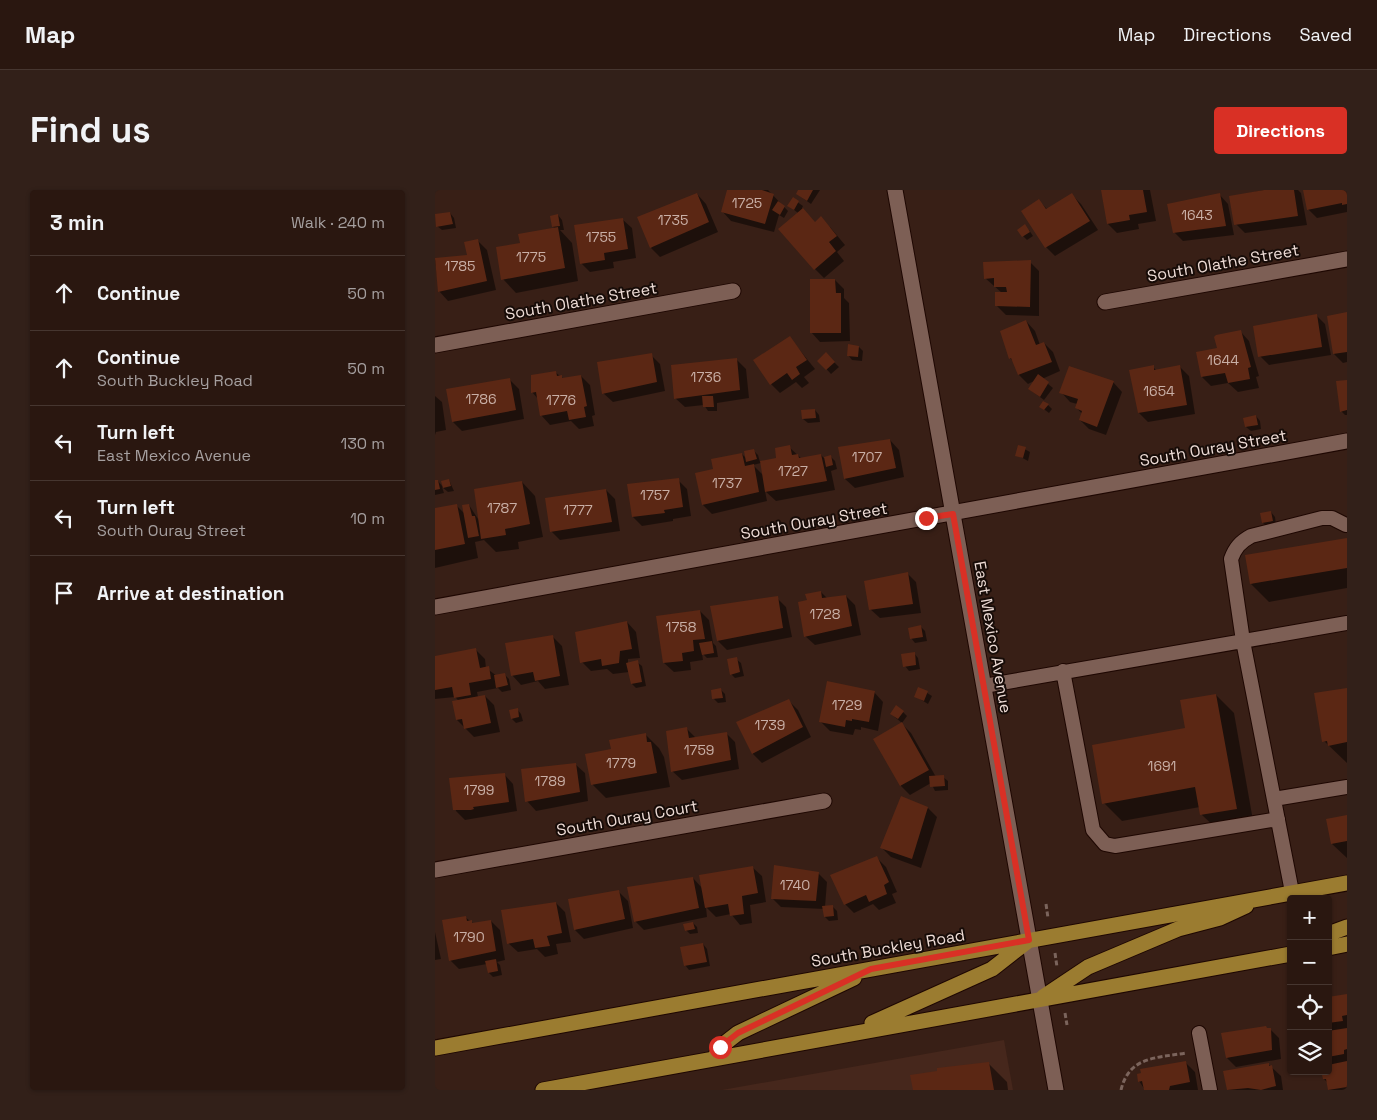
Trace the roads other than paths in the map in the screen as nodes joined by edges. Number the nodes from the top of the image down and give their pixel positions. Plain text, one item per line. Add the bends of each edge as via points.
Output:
1 (895, 190) edge
2 (1347, 259) edge
3 (733, 292) dead end
4 (1105, 302) dead end
5 (435, 345) edge
6 (1347, 441) edge
7 (953, 514) junction
8 (1346, 525) edge
9 (435, 607) edge
10 (1347, 623) edge
11 (1243, 641) junction
12 (1063, 671) junction
13 (984, 686) junction
14 (1347, 787) edge
15 (1274, 799) junction
16 (824, 801) dead end
17 (1278, 819) junction
18 (435, 870) edge
19 (1347, 884) edge
20 (1292, 892) junction
21 (1265, 897) junction
22 (1347, 927) edge
23 (1332, 933) edge
24 (1029, 940) junction
25 (1347, 944) edge
26 (1332, 947) edge
27 (1287, 950) edge
28 (1287, 955) edge
29 (1267, 958) junction
30 (871, 969) junction
31 (1040, 999) junction
32 (1199, 1033) dead end
33 (841, 1035) junction
34 (435, 1048) edge
35 (713, 1060) junction
36 (543, 1090) edge
37 (1055, 1090) edge
38 (1210, 1090) edge

1 - 7 street, East Mexico Avenue
2 - 4 street, South Olathe Street
3 - 5 street, South Olathe Street
6 - 7 street, South Ouray Street
7 - 9 street, South Ouray Street
7 - 13 street, East Mexico Avenue
8 - 11 lane via 1333,518 1322,518 1251,536 1234,550 1231,559
10 - 11 lane
11 - 12 lane
11 - 15 lane
12 - 13 lane
12 - 17 lane via 1093,830 1105,844 1115,846
13 - 24 street, East Mexico Avenue
14 - 15 lane
15 - 17 lane
16 - 18 street, South Ouray Court
17 - 20 lane
19 - 20 main road, South Buckley Road
20 - 21 main road, South Buckley Road
21 - 24 main road, South Buckley Road
21 - 31 main road via 1221,918 1178,929 1087,967
22 - 23 main road
24 - 30 main road, South Buckley Road
24 - 31 street, East Mexico Avenue
24 - 33 main road via 992,969
25 - 26 main road
27 - 29 main road
28 - 29 main road
29 - 31 main road
30 - 34 main road, South Buckley Road
30 - 35 main road via 738,1033 720,1047
31 - 33 main road
31 - 37 street, East Mexico Avenue
32 - 38 lane
33 - 35 main road
35 - 36 main road

